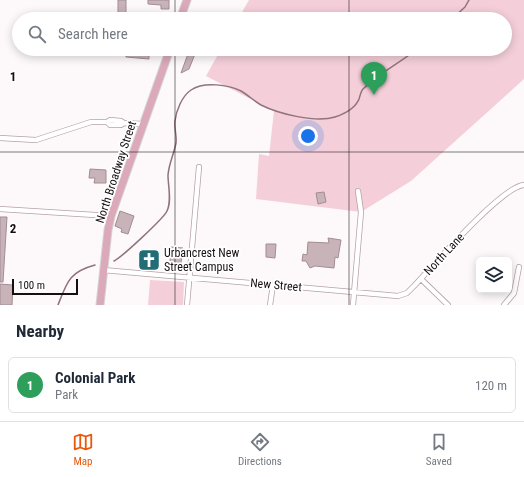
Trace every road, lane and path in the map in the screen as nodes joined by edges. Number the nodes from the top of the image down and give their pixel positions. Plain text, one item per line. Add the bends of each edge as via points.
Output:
1 (187, 0) edge
2 (183, 12) edge
3 (167, 56) edge
4 (143, 124) junction
5 (0, 138) edge
6 (199, 167) dead end
7 (524, 185) edge
8 (358, 191) dead end
9 (0, 209) edge
10 (111, 216) junction
11 (520, 267) dead end
12 (103, 270) junction
13 (189, 277) junction
14 (420, 279) junction
15 (273, 285) junction
16 (354, 292) junction
17 (100, 305) edge
18 (186, 305) edge
19 (270, 305) edge
20 (353, 305) edge
21 (448, 305) edge
22 (504, 305) edge

1 - 2 main road
3 - 4 main road, North Broadway Street
4 - 5 street via 110,120 92,122 36,140
4 - 10 main road, North Broadway Street
6 - 13 street
7 - 14 street, North Lane via 512,189 483,214
8 - 16 street via 361,212
9 - 10 street
10 - 12 main road, North Broadway Street
11 - 22 street via 514,293
12 - 13 street, New Street
12 - 17 main road, North Broadway Street
13 - 15 street, New Street
13 - 18 street
14 - 16 street, North Lane via 407,293 398,296
14 - 21 street
15 - 16 street, New Street
15 - 19 street
16 - 20 street

